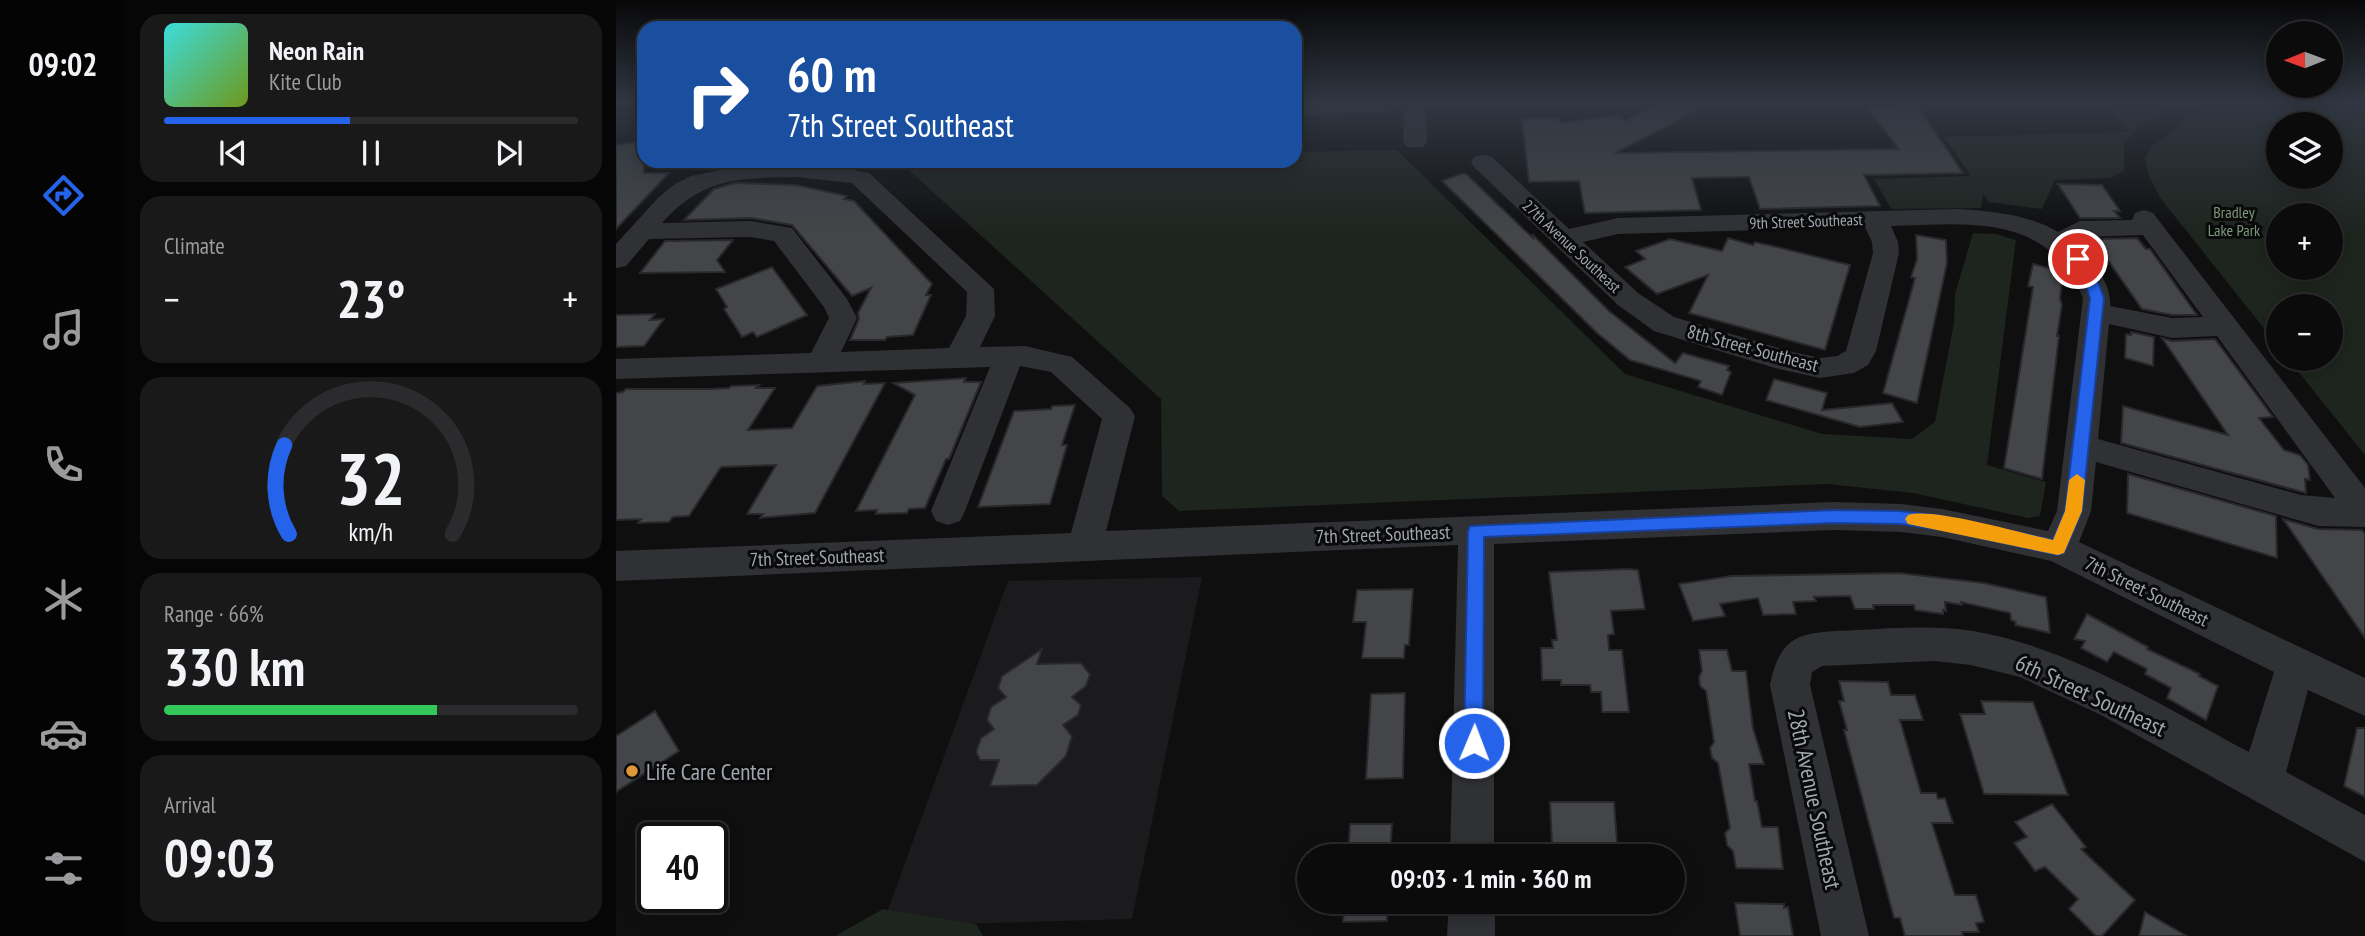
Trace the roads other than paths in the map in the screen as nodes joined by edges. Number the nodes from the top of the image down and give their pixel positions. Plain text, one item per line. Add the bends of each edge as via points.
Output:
1 (1483, 162) dead end
2 (1874, 219) junction
3 (644, 231) junction
4 (2052, 238) junction
5 (1564, 239) junction
6 (616, 260) edge
7 (2096, 312) junction
8 (1664, 324) joint
9 (2224, 326) junction
10 (1009, 357) junction
11 (958, 359) junction
12 (821, 363) junction
13 (616, 369) edge
14 (2081, 446) junction
15 (948, 510) dead end
16 (2364, 512) edge
17 (1476, 531) junction
18 (1085, 546) junction
19 (2058, 548) junction
20 (616, 566) edge
21 (1794, 663) joint
22 (2295, 663) junction
23 (2365, 698) edge
24 (2262, 781) junction
25 (2365, 841) edge
26 (1472, 844) edge
27 (1472, 914) edge
28 (1471, 936) edge
29 (1845, 936) edge

1 - 5 street, 27th Avenue Southeast
2 - 4 street, 9th Street Southeast via 1979,218
2 - 5 street, 9th Street Southeast via 1618,226
2 - 8 street, 8th Street Southeast via 1885,242 1884,263 1861,351 1843,366 1805,366
3 - 6 street
3 - 11 street via 682,191 707,177 819,171 860,178 980,289 985,303 981,317
3 - 12 street via 750,229 783,234 843,318
4 - 7 street via 2087,271 2097,298
4 - 9 street via 2080,229 2147,223
5 - 8 street, 27th Avenue Southeast via 1640,310
7 - 9 street via 2159,327
7 - 14 street
9 - 16 street
10 - 11 street
10 - 15 street
10 - 18 street via 1061,364 1119,416
11 - 12 street
12 - 13 street
14 - 16 street via 2301,508
14 - 19 street via 2074,511
17 - 18 street, 7th Street Southeast
17 - 19 street, 7th Street Southeast via 1834,516 1942,523
17 - 26 street
18 - 20 street, 7th Street Southeast
19 - 22 street, 7th Street Southeast
21 - 24 street, 6th Street Southeast via 1806,653 1835,648 1947,646 2005,655 2106,697
21 - 29 street, 28th Avenue Southeast via 1792,695
22 - 23 street, 7th Street Southeast
22 - 24 street
24 - 25 street, 6th Street Southeast
27 - 28 street

